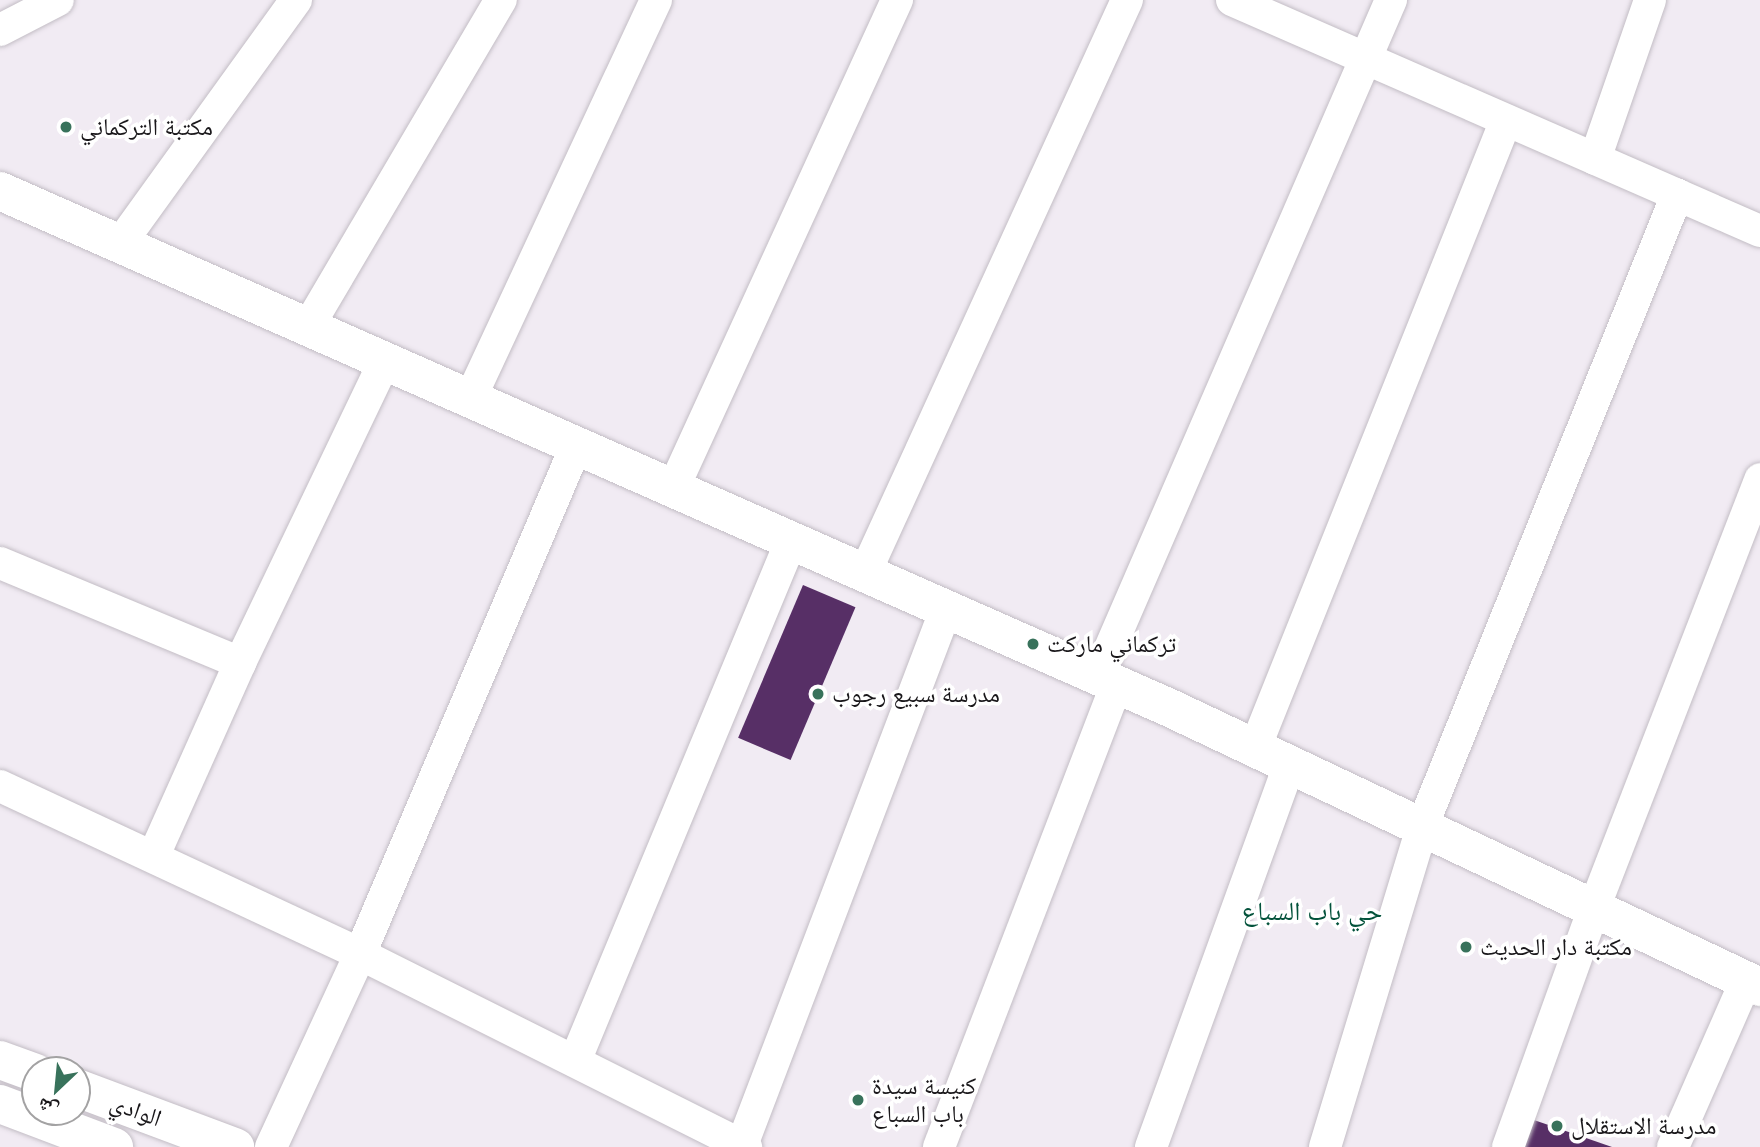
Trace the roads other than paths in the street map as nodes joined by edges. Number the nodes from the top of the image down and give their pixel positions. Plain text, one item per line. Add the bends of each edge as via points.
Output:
1 (58, 0) edge
2 (296, 0) edge
3 (501, 0) edge
4 (656, 0) edge
5 (897, 0) edge
6 (1127, 0) edge
7 (1232, 0) edge
8 (1391, 0) edge
9 (1650, 0) edge
10 (0, 30) edge
11 (1367, 59) junction
12 (1506, 120) junction
13 (1595, 159) junction
14 (0, 191) edge
15 (1677, 195) junction
16 (1760, 231) edge
17 (120, 244) junction
18 (308, 327) junction
19 (386, 361) junction
20 (470, 399) junction
21 (576, 446) junction
22 (1760, 479) edge
23 (673, 489) junction
24 (791, 541) junction
25 (0, 563) edge
26 (865, 573) junction
27 (946, 609) junction
28 (240, 663) junction
29 (1107, 680) junction
30 (1255, 748) junction
31 (1290, 764) junction
32 (0, 786) edge
33 (1422, 827) junction
34 (155, 855) junction
35 (1594, 908) junction
36 (360, 954) junction
37 (1753, 984) edge
38 (0, 1060) edge
39 (575, 1061) junction
40 (21, 1068) edge
41 (91, 1093) edge
42 (0, 1104) edge
43 (744, 1146) edge
44 (114, 1147) edge
45 (235, 1147) edge
46 (271, 1147) edge
47 (939, 1147) edge
48 (1151, 1147) edge
49 (1325, 1147) edge
50 (1507, 1147) edge
51 (1673, 1147) edge

1 - 10 street
2 - 17 street
3 - 18 street
4 - 20 street
5 - 23 street
6 - 26 street
7 - 11 street
8 - 11 street
9 - 13 street
11 - 12 street
11 - 29 street
12 - 13 street
12 - 30 street
13 - 15 street
14 - 17 main road
15 - 16 street
15 - 33 street
17 - 18 main road
18 - 19 main road
19 - 20 main road
19 - 28 street
20 - 21 main road
21 - 23 main road
21 - 36 street
22 - 35 street
23 - 24 main road
24 - 26 main road
24 - 39 street
25 - 28 street
26 - 27 main road
27 - 29 main road
27 - 43 street
28 - 34 street
29 - 30 main road
29 - 47 street
30 - 31 main road
31 - 33 main road
31 - 48 street
32 - 34 street
33 - 35 main road
33 - 49 street
34 - 36 street
35 - 37 main road
35 - 50 street
36 - 39 street
36 - 46 street
37 - 51 street
38 - 40 main road
39 - 43 street
41 - 45 main road, الوادي
42 - 44 main road, الوادي

